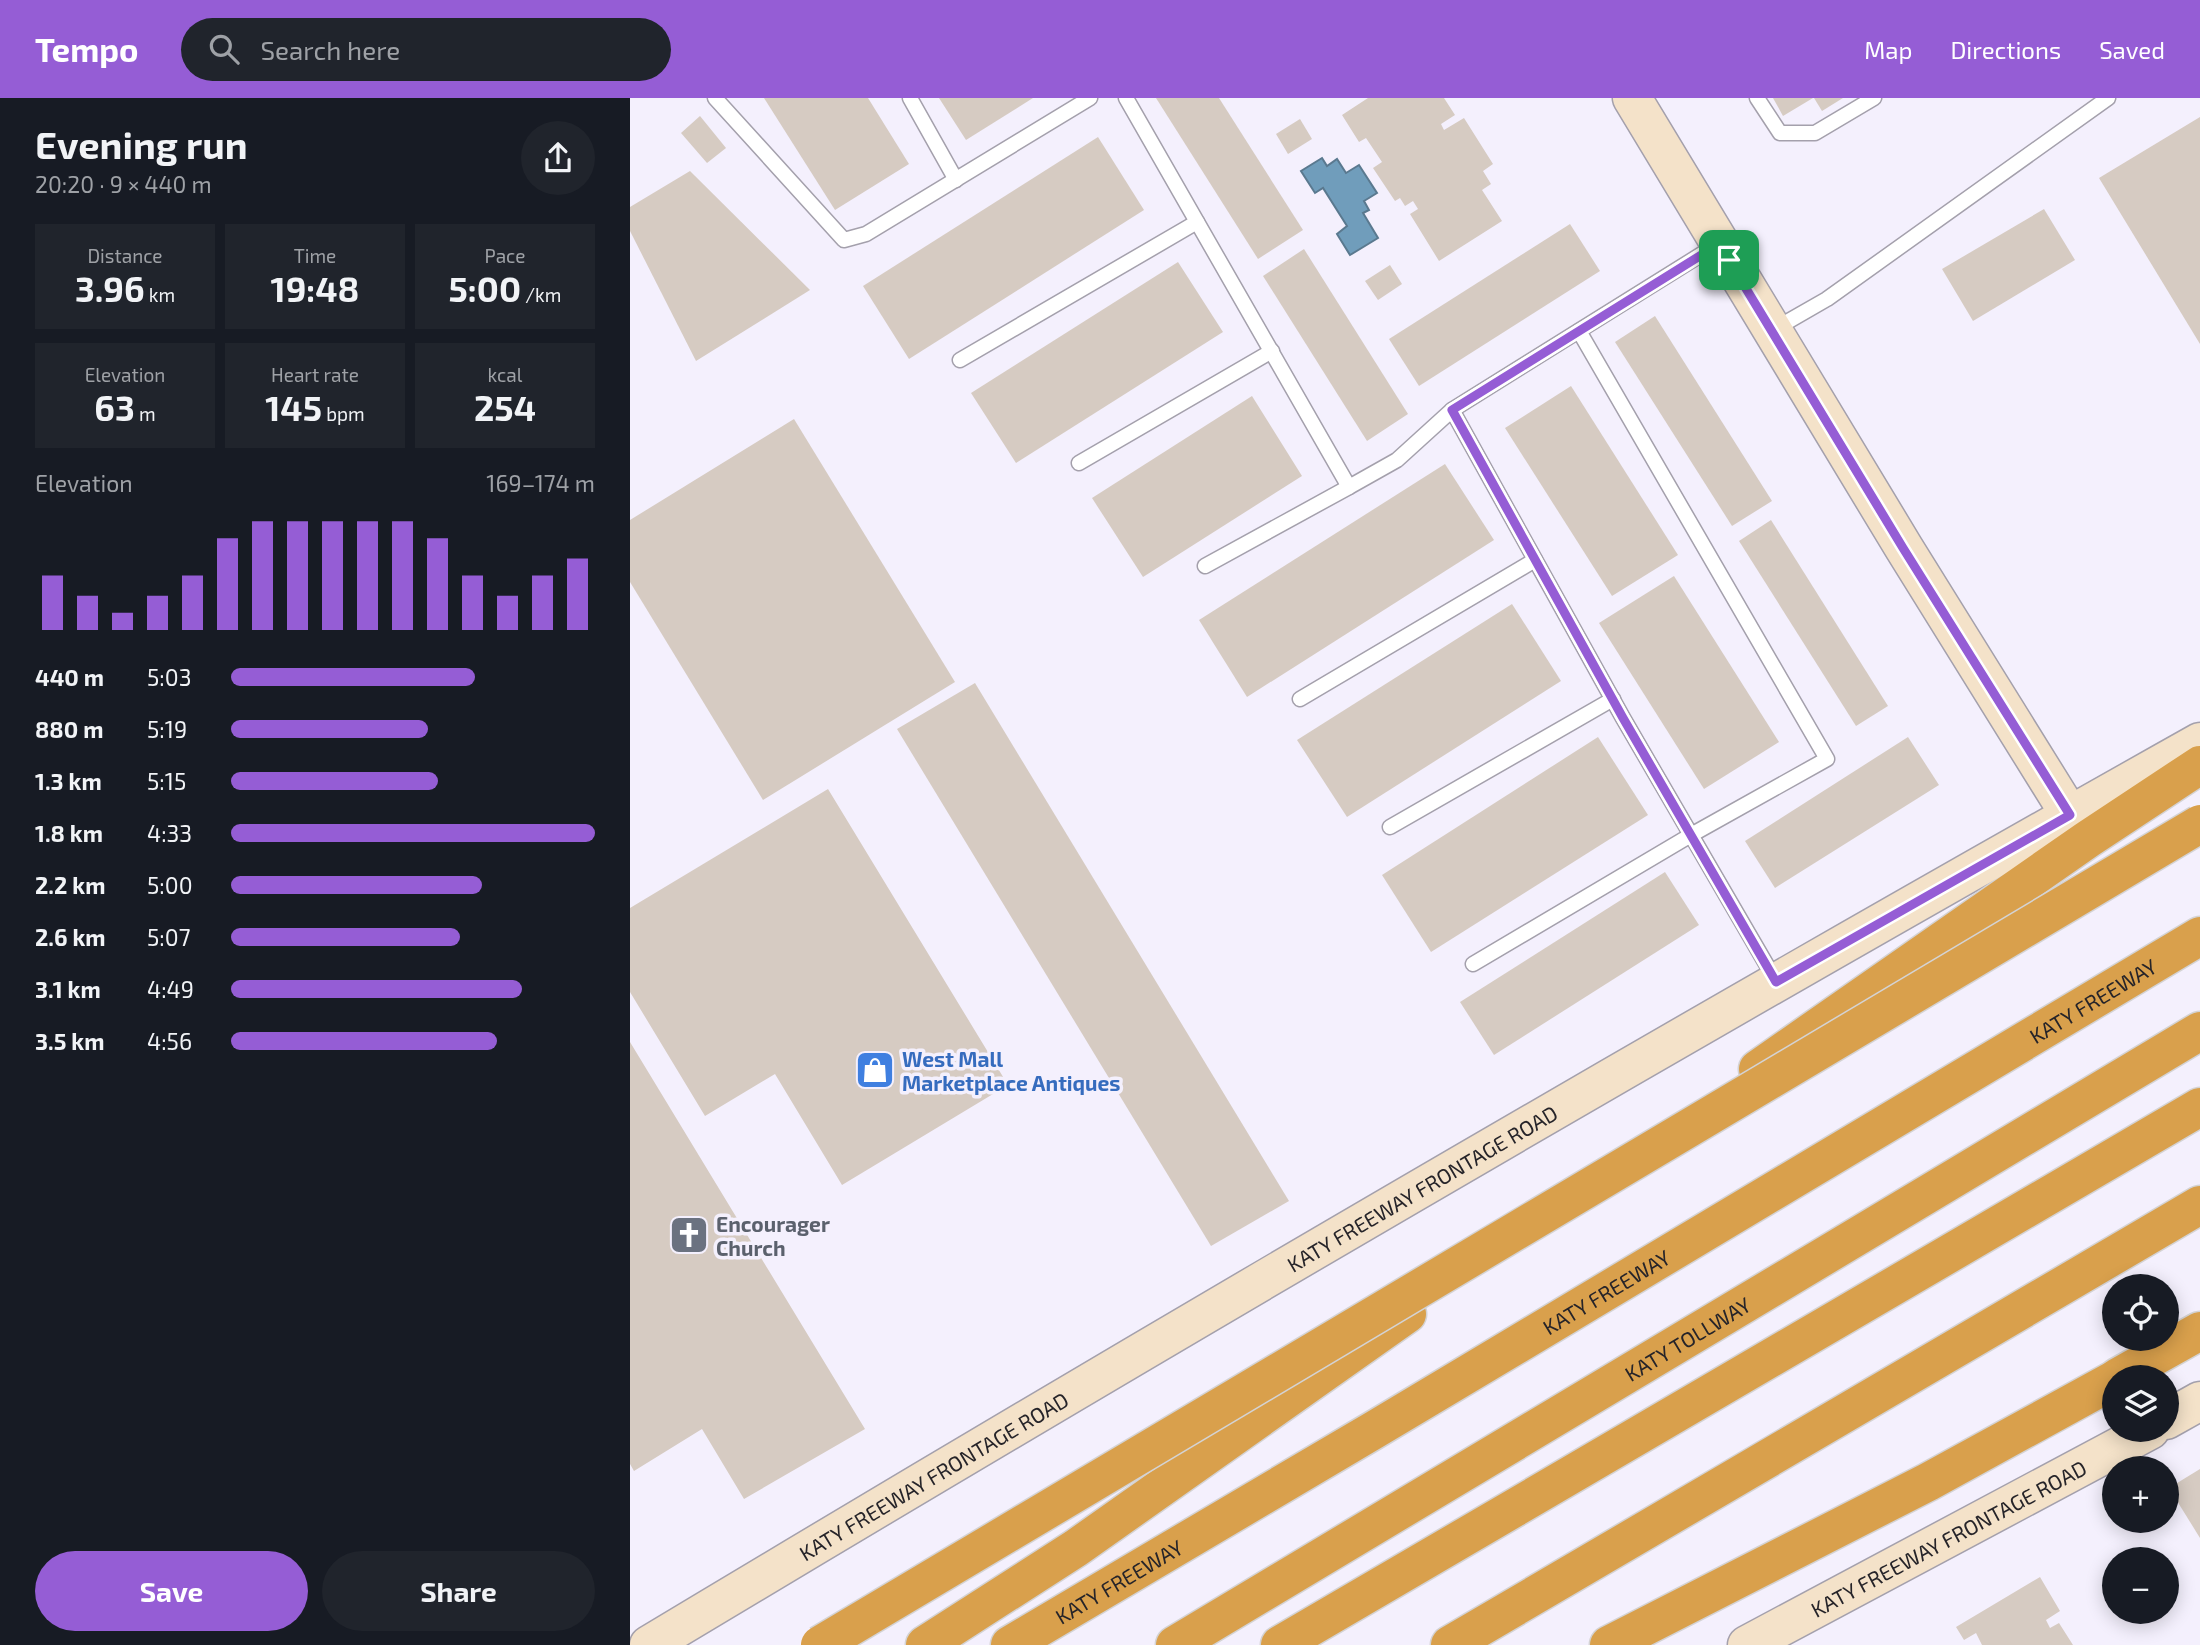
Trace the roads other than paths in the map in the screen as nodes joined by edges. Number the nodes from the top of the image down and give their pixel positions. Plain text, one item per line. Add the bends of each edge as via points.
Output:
1 (715, 98) edge
2 (909, 98) edge
3 (1126, 98) edge
4 (1632, 98) edge
5 (1757, 98) edge
6 (1874, 98) edge
7 (2108, 98) edge
8 (1084, 99) edge
9 (956, 180) junction
10 (1198, 222) junction
11 (1719, 244) junction
12 (1772, 330) junction
13 (1578, 331) junction
14 (1272, 351) junction
15 (960, 360) dead end
16 (1452, 410) junction
17 (1079, 463) dead end
18 (1349, 487) junction
19 (1535, 560) junction
20 (1205, 566) dead end
21 (1300, 699) dead end
22 (1613, 699) junction
23 (2200, 742) edge
24 (2200, 765) edge
25 (2070, 815) junction
26 (2200, 824) edge
27 (1390, 827) dead end
28 (1691, 835) junction
29 (2200, 936) edge
30 (1473, 964) dead end
31 (1776, 982) junction
32 (2200, 1031) edge
33 (2200, 1107) edge
34 (2200, 1205) edge
35 (2200, 1331) edge
36 (2139, 1365) edge
37 (2102, 1386) edge
38 (2200, 1401) edge
39 (2179, 1413) edge
40 (2127, 1442) edge
41 (649, 1645) edge
42 (820, 1645) edge
43 (925, 1645) edge
44 (1010, 1645) edge
45 (1175, 1645) edge
46 (1280, 1645) edge
47 (1450, 1645) edge
48 (1609, 1645) edge
49 (1746, 1645) edge

1 - 9 lane via 844,240 866,234
2 - 9 lane
3 - 10 lane
4 - 11 main road
5 - 6 lane via 1780,133 1815,133
7 - 12 lane via 1827,299
8 - 9 lane
10 - 14 lane
10 - 15 lane
11 - 12 main road
11 - 13 lane
12 - 25 main road
13 - 16 lane
13 - 28 lane via 1827,760
14 - 17 lane
14 - 18 lane
16 - 18 lane via 1397,460
16 - 19 lane
18 - 20 lane
19 - 21 lane
19 - 22 lane
22 - 27 lane
22 - 28 lane
23 - 25 main road, KATY FREEWAY FRONTAGE ROAD
24 - 43 highway via 1076,1548
25 - 31 main road, KATY FREEWAY FRONTAGE ROAD
26 - 42 highway, bridge
28 - 30 lane
28 - 31 lane
29 - 44 highway, KATY FREEWAY
31 - 41 main road, KATY FREEWAY FRONTAGE ROAD
32 - 45 highway, KATY TOLLWAY
33 - 46 highway
34 - 47 highway
35 - 36 highway
37 - 48 highway via 1928,1482
38 - 39 main road
40 - 49 main road, KATY FREEWAY FRONTAGE ROAD

